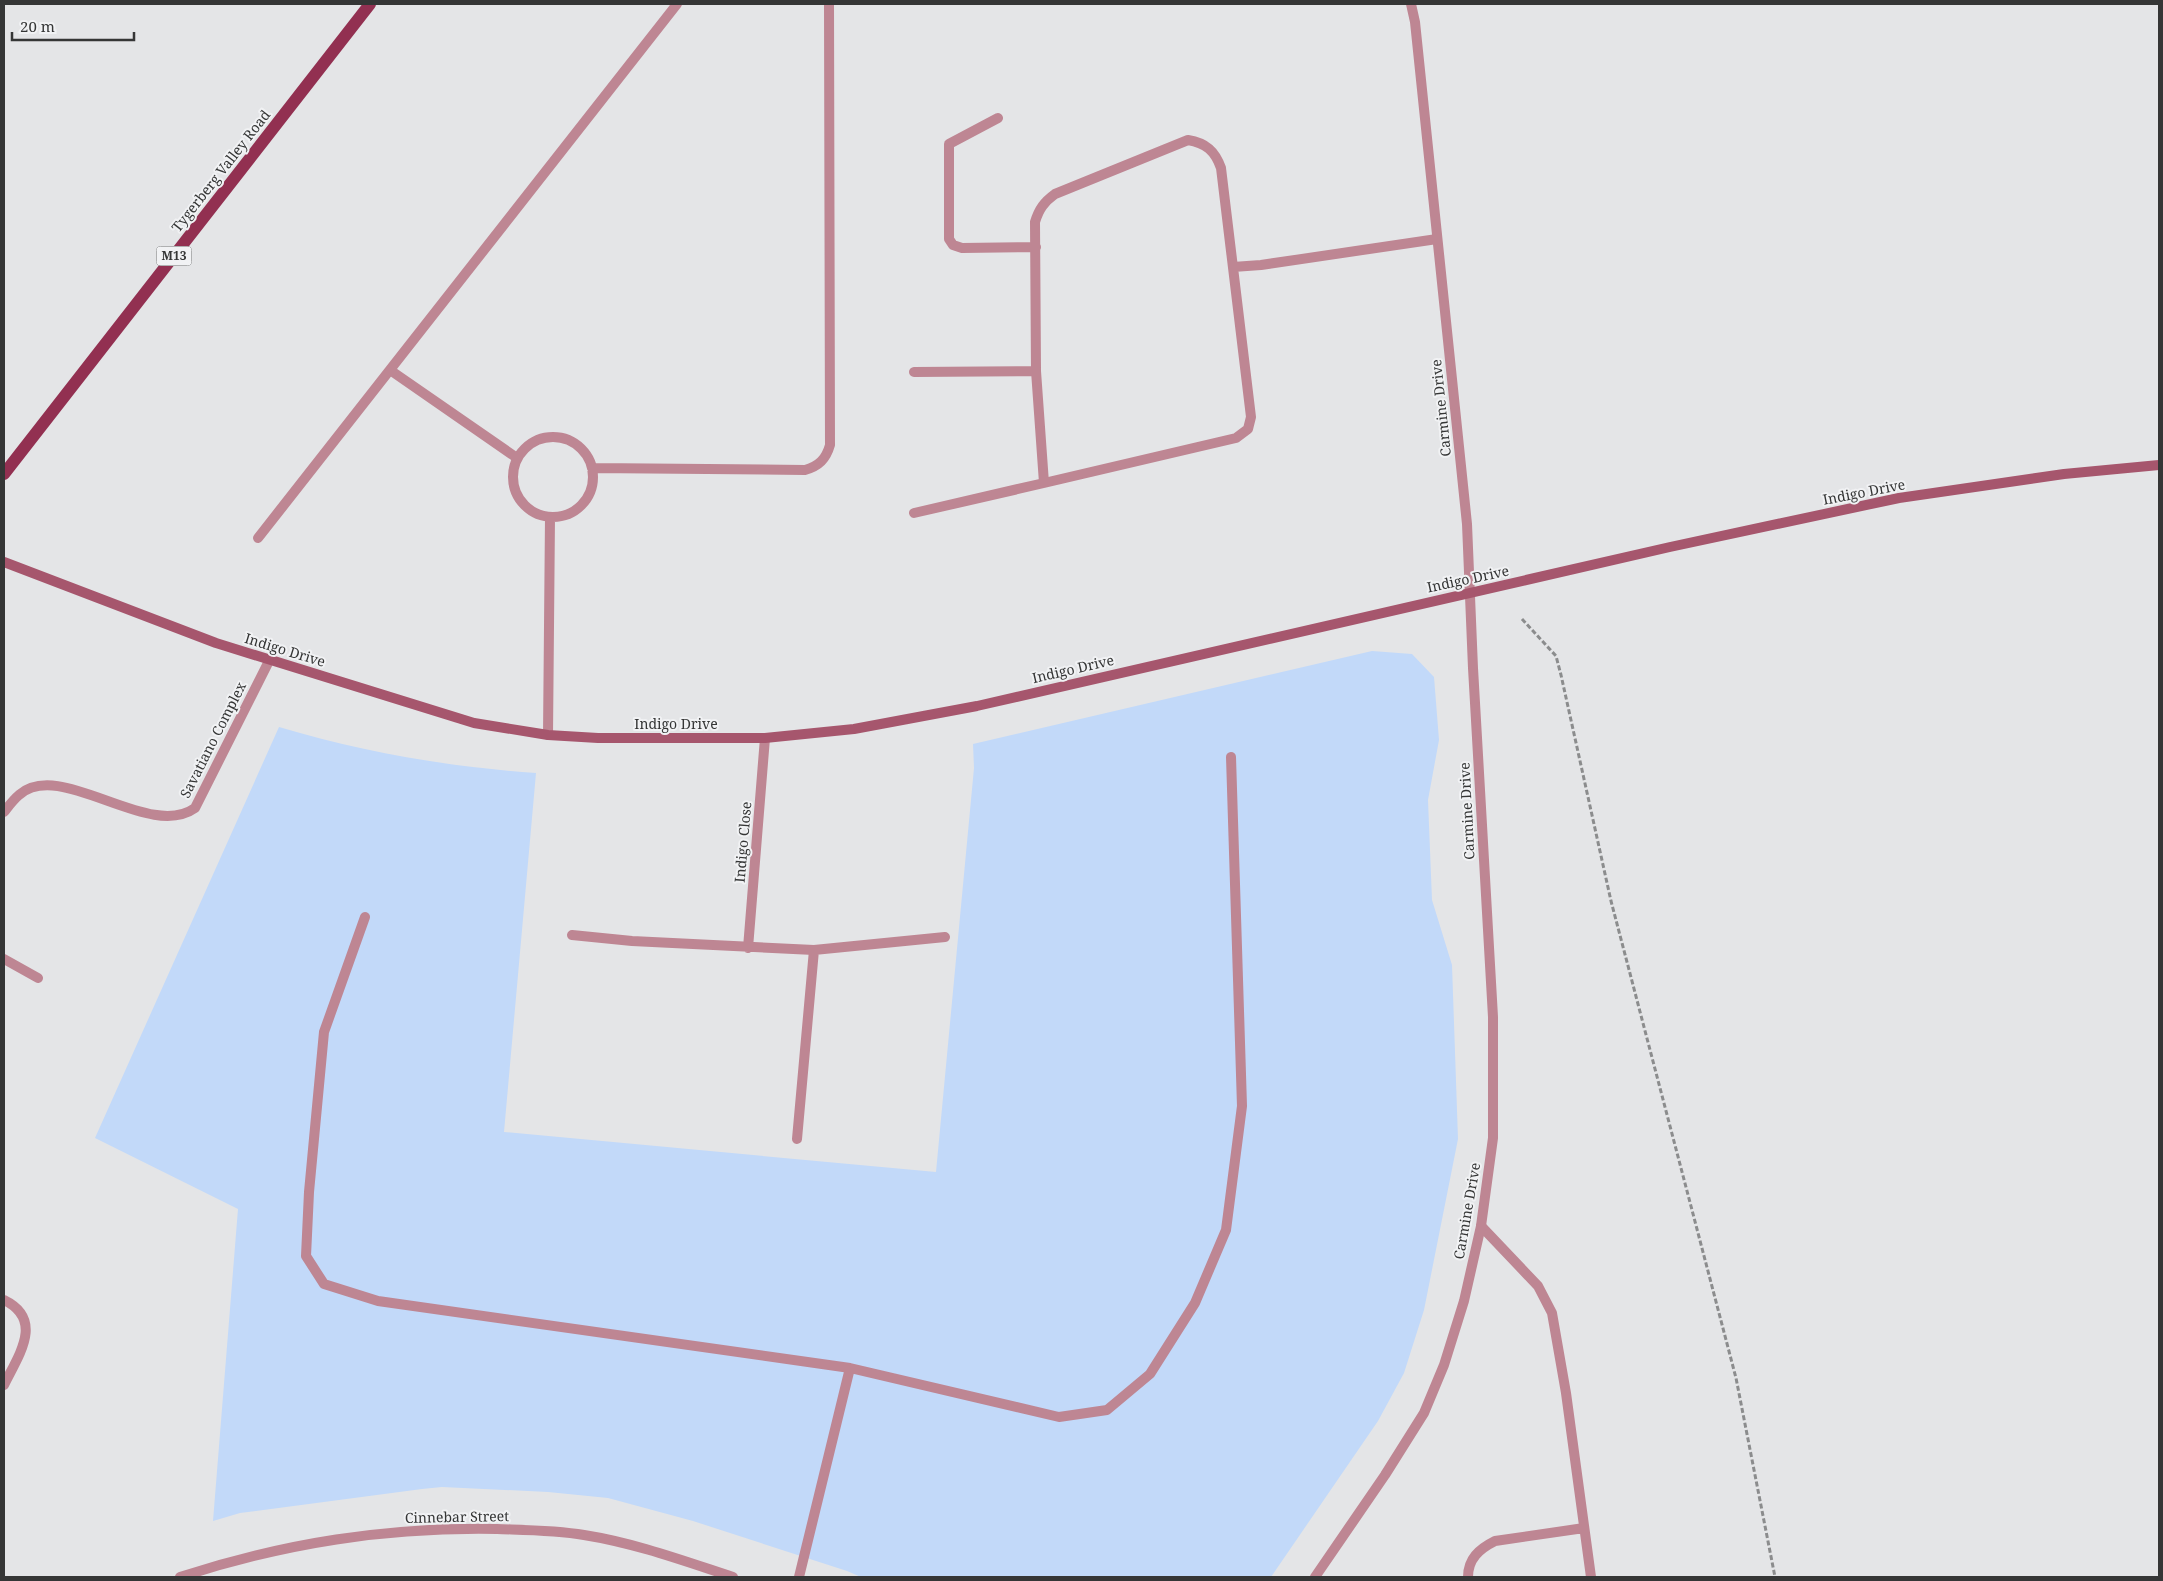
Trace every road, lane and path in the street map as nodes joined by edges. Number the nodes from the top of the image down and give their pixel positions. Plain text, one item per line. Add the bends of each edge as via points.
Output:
1 (370, 4) edge
2 (677, 4) edge
3 (828, 4) edge
4 (1411, 4) edge
5 (998, 118) dead end
6 (1437, 239) junction
7 (1036, 248) junction
8 (1233, 267) junction
9 (390, 370) junction
10 (1036, 371) junction
11 (914, 372) dead end
12 (517, 458) junction
13 (2159, 465) edge
14 (592, 468) junction
15 (4, 474) edge
16 (1044, 483) junction
17 (914, 513) dead end
18 (550, 517) junction
19 (258, 538) dead end
20 (4, 562) edge
21 (1469, 593) junction
22 (1522, 619) dead end
23 (269, 661) junction
24 (548, 735) junction
25 (765, 738) junction
26 (1231, 757) dead end
27 (4, 812) edge
28 (365, 917) dead end
29 (572, 935) dead end
30 (945, 937) dead end
31 (748, 948) junction
32 (814, 950) junction
33 (4, 959) edge
34 (38, 978) dead end
35 (797, 1139) dead end
36 (1481, 1226) junction
37 (4, 1300) edge
38 (850, 1368) junction
39 (4, 1385) edge
40 (1584, 1528) junction
41 (180, 1577) edge
42 (733, 1577) edge
43 (799, 1577) edge
44 (1315, 1577) edge
45 (1468, 1577) edge
46 (1591, 1577) edge
47 (1775, 1577) edge

1 - 15 main road, Tygerberg Valley Road / M13
2 - 9 street
3 - 14 street via 830,445 827,454 822,462 805,470
4 - 6 street, Carmine Drive
5 - 7 street via 949,144 949,239 952,245 962,248
6 - 8 street
6 - 21 street, Carmine Drive via 1467,524
7 - 8 street via 1035,222 1045,201 1055,194 1188,140 1209,147 1221,168
7 - 10 street
8 - 16 street via 1251,416 1248,430 1236,438
9 - 12 street
9 - 19 street
10 - 11 street
10 - 16 street
12 - 14 street via 525,447 549,436 575,442 585,451
12 - 18 street via 513,484 517,497 537,514
13 - 21 street, Indigo Drive via 2064,474 1899,498
14 - 18 street via 592,490 586,502 576,511
16 - 17 street
18 - 24 street
20 - 23 street, Indigo Drive
21 - 25 street, Indigo Drive via 977,706 854,729
21 - 36 street, Carmine Drive via 1493,1017 1493,1138
22 - 47 path via 1556,656 1611,900 1736,1378
23 - 24 street, Indigo Drive via 474,723
23 - 27 street, Savatiano Complex via 195,808 187,813 164,817 74,790 40,786 20,794
24 - 25 street, Indigo Drive
25 - 31 street, Indigo Close
26 - 38 street via 1242,1106 1226,1230 1196,1303 1150,1374 1107,1410 1059,1417
28 - 38 street via 324,1032 306,1256 324,1284 378,1301
29 - 31 street via 632,942
30 - 32 street
31 - 32 street
32 - 35 street
33 - 34 street
36 - 40 street via 1538,1286 1552,1313
36 - 44 street, Carmine Drive via 1464,1301 1444,1366 1424,1412 1386,1475
37 - 39 street via 16,1306 22,1314 26,1334
38 - 43 street
40 - 45 street via 1495,1541 1472,1558
40 - 46 street
41 - 42 street, Cinnebar Street via 267,1552 344,1537 475,1529 583,1534 653,1551

